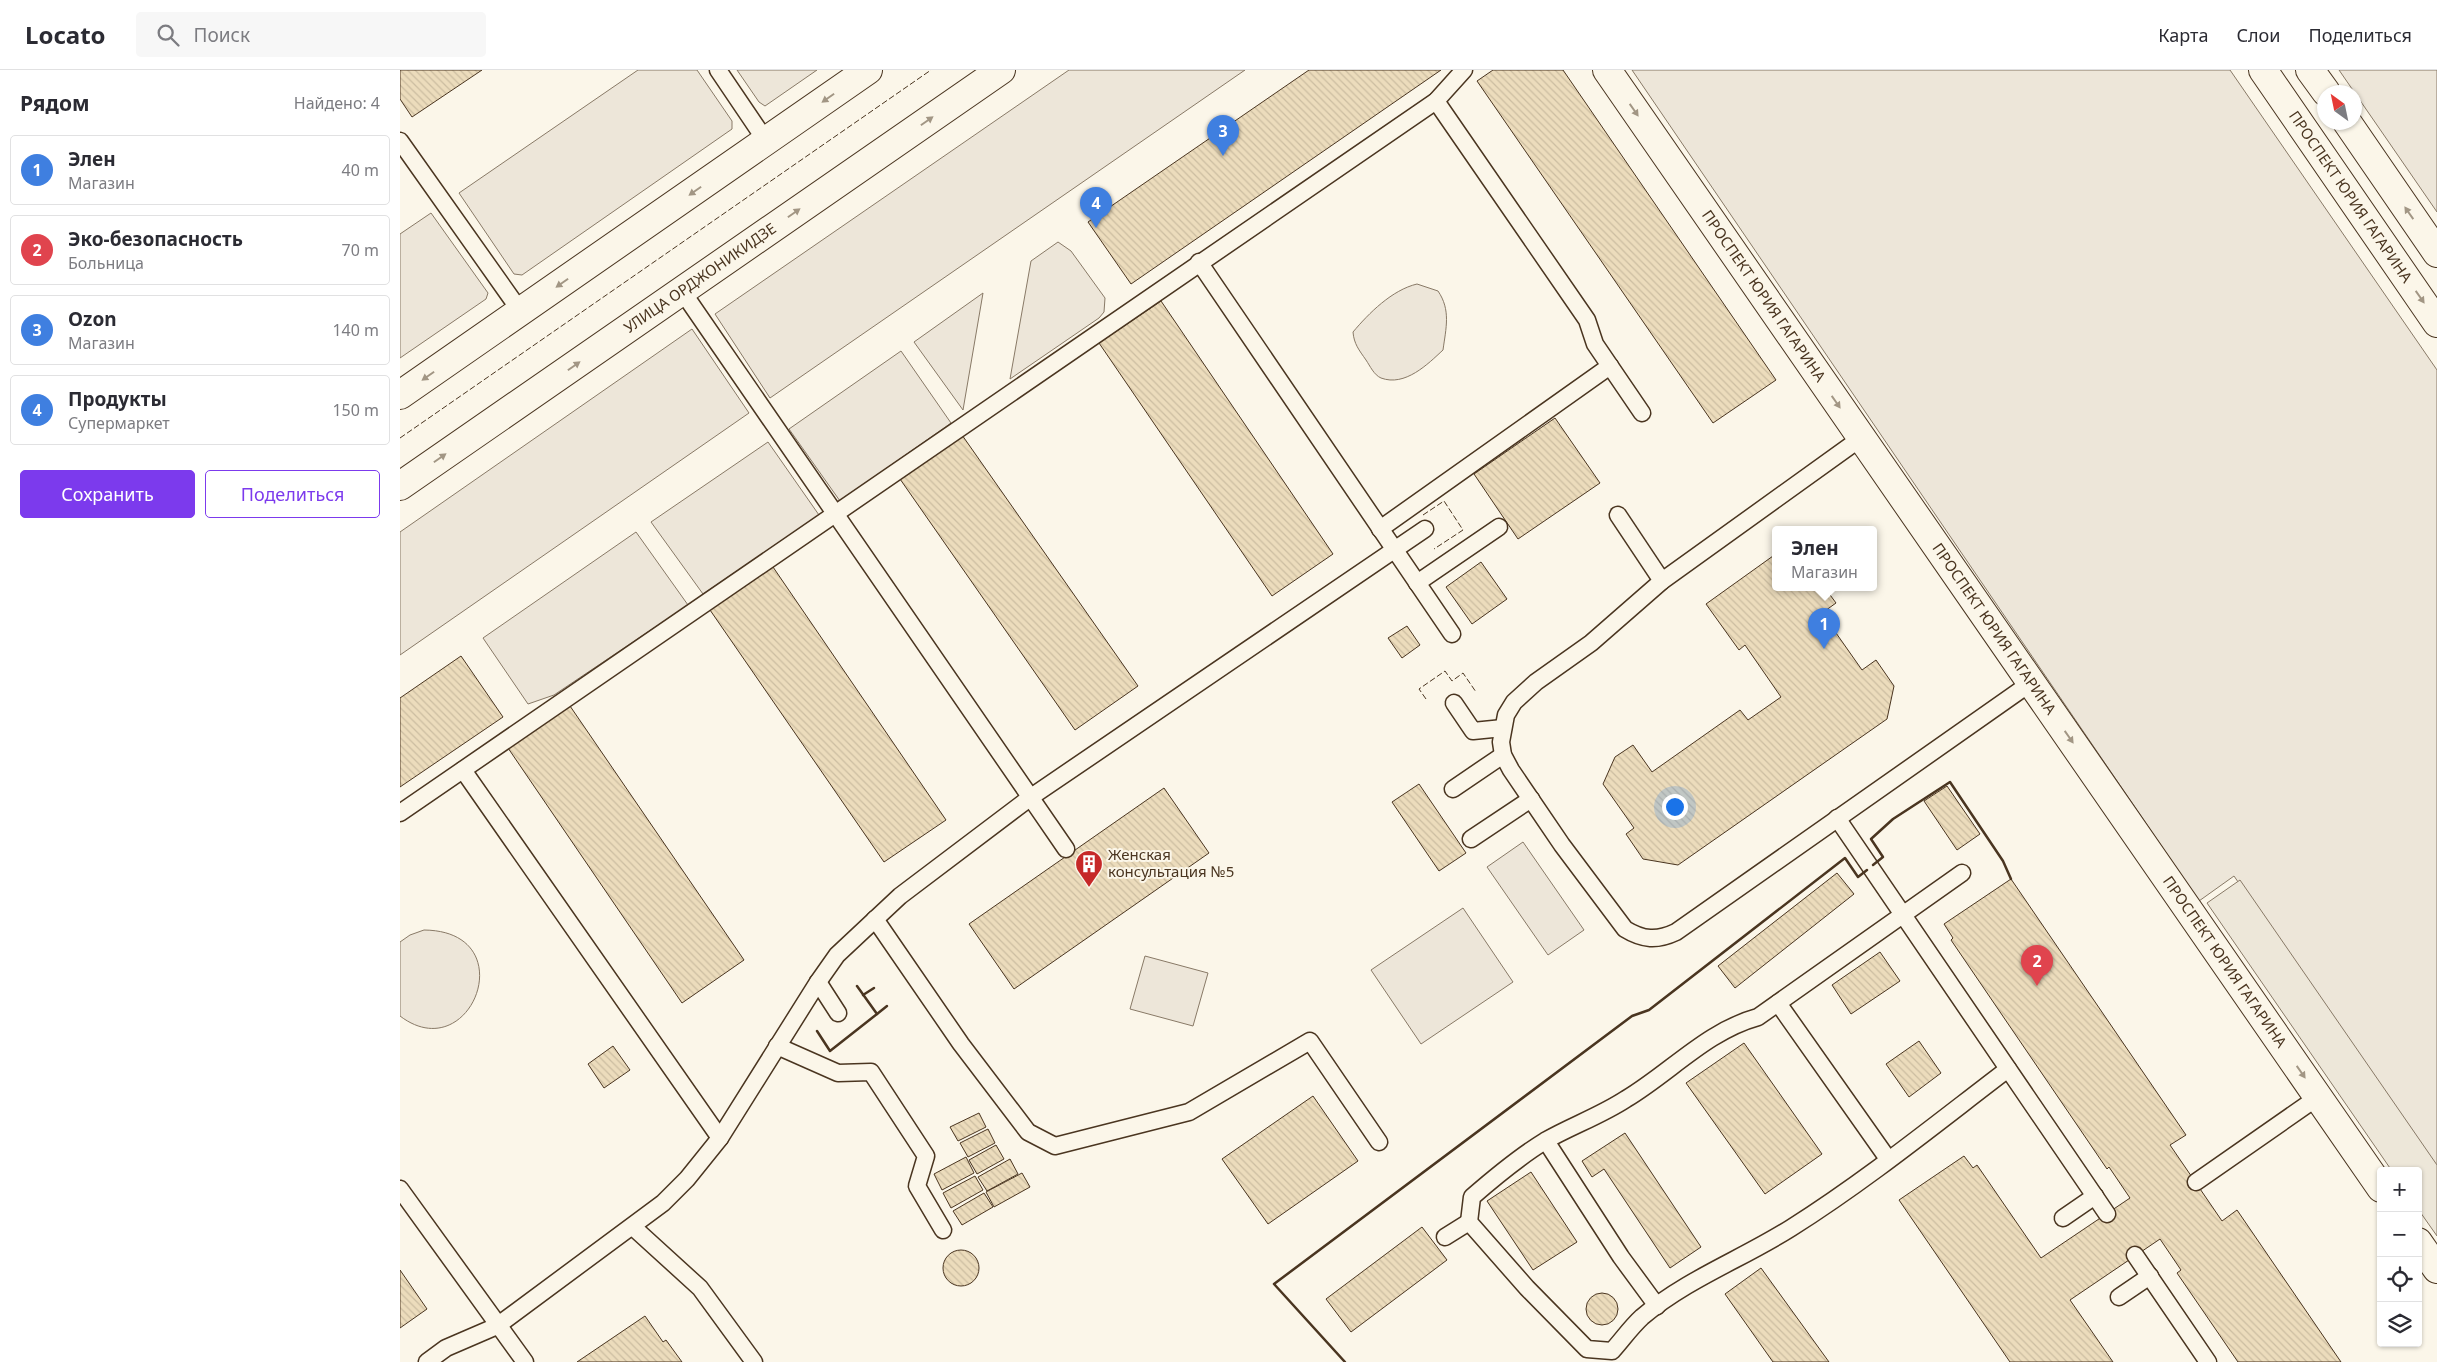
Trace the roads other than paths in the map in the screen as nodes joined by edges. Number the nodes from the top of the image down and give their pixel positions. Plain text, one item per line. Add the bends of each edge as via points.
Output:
1 (718, 70) edge
2 (868, 70) edge
3 (1001, 70) edge
4 (1464, 70) edge
5 (1607, 70) edge
6 (2263, 70) edge
7 (2310, 70) edge
8 (2321, 85) edge
9 (1436, 101) junction
10 (2352, 130) edge
11 (400, 141) edge
12 (766, 141) junction
13 (2437, 254) edge
14 (1199, 262) junction
15 (682, 291) junction
16 (521, 312) junction
17 (2437, 323) edge
18 (1610, 366) junction
19 (400, 395) edge
20 (1642, 413) dead end
21 (1861, 438) junction
22 (400, 486) edge
23 (834, 515) junction
24 (1618, 515) dead end
25 (1499, 527) dead end
26 (1380, 529) junction
27 (1425, 529) dead end
28 (1394, 550) junction
29 (1662, 581) junction
30 (1417, 583) junction
31 (1452, 634) dead end
32 (2032, 682) junction
33 (1454, 703) dead end
34 (1503, 728) junction
35 (1504, 755) junction
36 (464, 770) junction
37 (1453, 789) dead end
38 (1031, 797) junction
39 (1531, 799) junction
40 (400, 814) edge
41 (1837, 818) junction
42 (1472, 839) dead end
43 (1066, 848) dead end
44 (1962, 873) dead end
45 (1903, 915) junction
46 (875, 919) junction
47 (818, 982) junction
48 (1778, 1003) junction
49 (838, 1013) dead end
50 (777, 1046) junction
51 (2008, 1069) junction
52 (2318, 1097) junction
53 (720, 1138) junction
54 (1546, 1141) junction
55 (1379, 1142) dead end
56 (1888, 1160) junction
57 (2196, 1182) dead end
58 (2377, 1182) edge
59 (400, 1189) edge
60 (2095, 1196) junction
61 (2107, 1214) dead end
62 (2063, 1218) dead end
63 (1469, 1222) junction
64 (633, 1227) junction
65 (943, 1230) dead end
66 (1445, 1237) dead end
67 (2422, 1248) edge
68 (2135, 1255) dead end
69 (2437, 1269) edge
70 (2150, 1276) junction
71 (2119, 1297) dead end
72 (1657, 1306) junction
73 (497, 1326) junction
74 (427, 1362) edge
75 (525, 1362) edge
76 (754, 1362) edge
77 (2208, 1362) edge

1 - 12 lane
2 -> 12 main road
15 -> 3 main road, УЛИЦА ОРДЖОНИКИДЗЕ
4 - 9 lane
5 -> 21 main road, ПРОСПЕКТ ЮРИЯ ГАГАРИНА
6 -> 17 main road, ПРОСПЕКТ ЮРИЯ ГАГАРИНА
7 - 8 main road
9 - 14 lane
9 - 18 lane via 1587,320 1595,344
13 -> 10 main road
11 - 16 lane
12 -> 16 main road
14 - 23 lane
14 - 26 lane
22 -> 15 main road, УЛИЦА ОРДЖОНИКИДЗЕ
15 - 23 lane
16 -> 19 main road
18 - 20 lane
18 - 26 lane
21 - 29 lane
21 - 32 main road, ПРОСПЕКТ ЮРИЯ ГАГАРИНА
23 - 36 lane
23 - 38 lane
24 - 29 lane
25 - 30 lane
26 - 28 lane
27 - 28 lane
28 - 30 lane
28 - 38 lane
29 - 34 lane via 1591,643 1536,682 1506,714
30 - 31 lane
32 - 41 lane
32 -> 52 main road, ПРОСПЕКТ ЮРИЯ ГАГАРИНА
33 - 34 lane via 1473,730
34 - 35 lane via 1501,742
35 - 37 lane
35 - 39 lane
36 - 40 lane
36 - 53 lane
38 - 43 lane
38 - 46 lane via 900,896
39 - 41 lane via 1616,920 1625,930 1650,939 1664,938 1676,932
39 - 42 lane
41 - 45 lane
44 - 45 lane
45 - 48 lane
45 - 51 lane
46 - 47 lane via 837,956
46 - 55 lane via 961,1044 1028,1132 1055,1146 1189,1112 1310,1041
47 - 49 lane
47 - 50 lane
48 - 54 lane via 1758,1017 1738,1023 1695,1048 1627,1099
48 - 56 lane
50 - 53 lane
50 - 65 lane via 838,1073 871,1072 926,1156 917,1186
51 - 56 lane
51 - 60 lane
52 - 57 lane
52 - 58 main road, ПРОСПЕКТ ЮРИЯ ГАГАРИНА
53 - 64 lane via 687,1179
54 - 63 lane via 1472,1197
54 - 72 lane via 1621,1257
56 - 72 lane via 1791,1228 1733,1262 1706,1273
59 - 73 lane
60 - 61 lane
60 - 62 lane
63 - 66 lane
63 - 72 lane via 1587,1349 1612,1351 1641,1318
64 - 73 lane
64 - 76 lane via 700,1288
67 - 69 main road
68 - 70 lane
70 - 71 lane
70 - 77 lane
73 - 74 lane via 446,1348
73 - 75 lane

